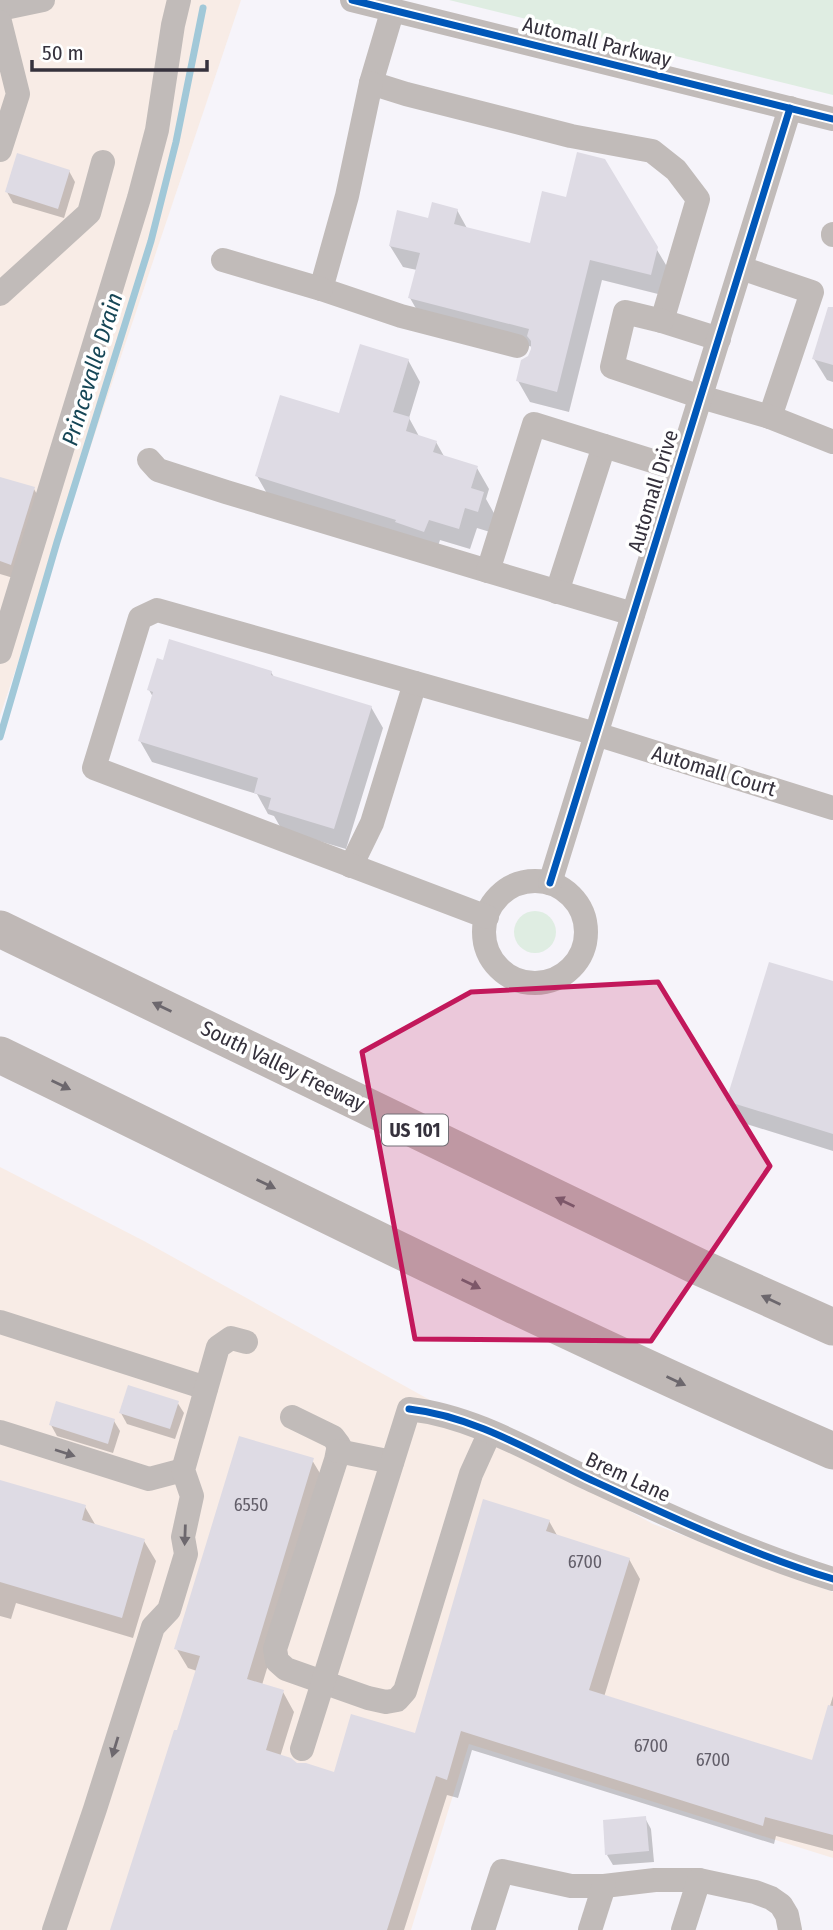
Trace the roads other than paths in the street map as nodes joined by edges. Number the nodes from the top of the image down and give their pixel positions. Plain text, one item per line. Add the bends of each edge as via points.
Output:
1 (43, 0) edge
2 (179, 0) edge
3 (352, 0) edge
4 (0, 9) edge
5 (393, 9) junction
6 (0, 22) edge
7 (371, 83) junction
8 (790, 108) junction
9 (833, 119) edge
10 (0, 150) edge
11 (103, 163) dead end
12 (223, 260) dead end
13 (741, 268) junction
14 (321, 289) junction
15 (0, 294) edge
16 (662, 321) junction
17 (719, 339) junction
18 (517, 346) dead end
19 (701, 397) junction
20 (770, 418) junction
21 (833, 442) edge
22 (604, 446) junction
23 (149, 460) dead end
24 (678, 469) junction
25 (488, 571) junction
26 (557, 592) junction
27 (633, 614) junction
28 (0, 652) edge
29 (415, 683) junction
30 (596, 734) junction
31 (833, 807) edge
32 (351, 866) junction
33 (550, 883) junction
34 (487, 917) junction
35 (0, 929) edge
36 (0, 1055) edge
37 (0, 1322) edge
38 (833, 1327) edge
39 (246, 1342) dead end
40 (206, 1388) junction
41 (292, 1417) dead end
42 (0, 1432) edge
43 (490, 1432) junction
44 (338, 1451) junction
45 (833, 1451) edge
46 (392, 1462) junction
47 (183, 1470) junction
48 (833, 1579) edge
49 (324, 1682) junction
50 (302, 1749) dead end
51 (699, 1880) junction
52 (604, 1886) junction
53 (54, 1930) edge
54 (483, 1930) edge
55 (590, 1930) edge
56 (683, 1930) edge
57 (790, 1930) edge

1 - 4 street
2 - 28 street via 157,130 139,198
3 - 5 street, Automall Parkway
5 - 7 street
5 - 8 street, Automall Parkway
6 - 10 street via 18,94
7 - 14 street
7 - 16 street via 571,136 652,151 676,170 698,199
8 - 9 street, Automall Parkway
8 - 13 street, Automall Drive
11 - 15 street via 89,213
12 - 14 street
13 - 17 street, Automall Drive
13 - 20 street via 813,292
14 - 18 street via 401,316
16 - 17 street
16 - 19 street via 625,312 612,367
17 - 19 street, Automall Drive
19 - 20 street
19 - 24 street, Automall Drive
20 - 21 street
22 - 24 street
22 - 25 street via 534,424
22 - 26 street
23 - 25 street via 158,470
24 - 27 street, Automall Drive
25 - 26 street
26 - 27 street
27 - 30 street, Automall Drive
29 - 30 street, Automall Court
29 - 32 street via 372,823
29 - 32 street, Automall Court via 157,610 140,618 94,768
30 - 31 street, Automall Court
30 - 33 street, Automall Drive
32 - 34 street
33 - 34 street via 513,886 496,900
33 - 34 street via 575,901 586,928 580,956 558,978 523,982 500,968 486,945
38 -> 35 highway, South Valley Freeway / US 101
36 -> 45 highway via 555,1325
37 - 40 street
39 - 40 street via 231,1338 218,1347
40 - 47 street
41 - 44 street via 333,1437
42 -> 47 street via 149,1479
43 - 46 street, Brem Lane via 434,1412 408,1409
43 - 48 street, Brem Lane via 701,1530
43 - 49 street via 471,1474 405,1690 397,1700 386,1702
44 - 46 street
44 - 49 street via 275,1649 277,1661 286,1669
46 - 49 street
47 -> 53 street via 192,1496 183,1537 186,1554 169,1610 153,1627
49 - 50 street
51 - 52 street
51 - 56 street
51 - 57 street via 771,1898 787,1915
52 - 54 street via 571,1886 502,1871
52 - 55 street

